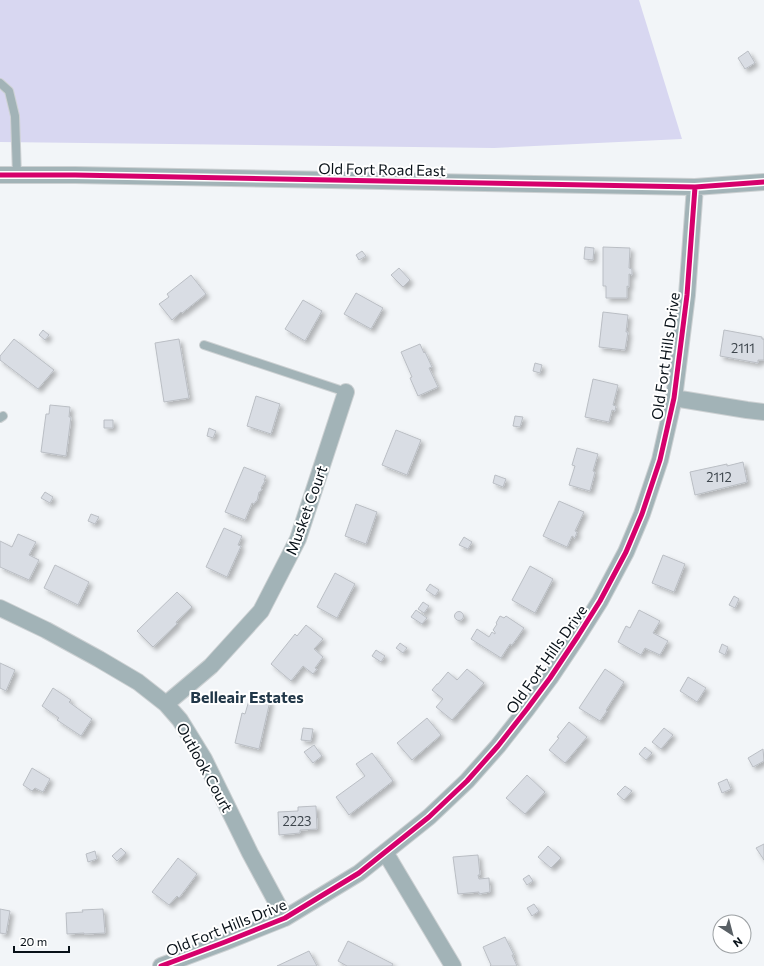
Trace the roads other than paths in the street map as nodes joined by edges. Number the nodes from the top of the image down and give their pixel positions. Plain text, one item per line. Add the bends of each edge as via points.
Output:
1 (0, 83) edge
2 (0, 175) edge
3 (17, 175) junction
4 (764, 182) edge
5 (695, 187) junction
6 (204, 345) dead end
7 (346, 392) joint
8 (674, 398) junction
9 (764, 412) edge
10 (0, 608) edge
11 (166, 704) junction
12 (385, 852) junction
13 (285, 918) junction
14 (161, 966) edge
15 (453, 966) edge

1 - 3 lane via 9,91 15,116
2 - 3 street, Old Fort Road East
3 - 5 street, Old Fort Road East
4 - 5 street, Old Fort Road East
5 - 8 street, Old Fort Hills Drive
6 - 7 lane
7 - 11 street, Musket Court via 298,540 261,611 212,666
8 - 9 street
8 - 12 street, Old Fort Hills Drive via 660,460 642,514 626,552 578,636 522,715 467,781 429,817
10 - 11 street, Outlook Court via 99,659 138,682
11 - 13 street, Outlook Court via 180,720 204,759
12 - 13 street, Old Fort Hills Drive via 359,873
12 - 15 street
13 - 14 street, Old Fort Hills Drive

